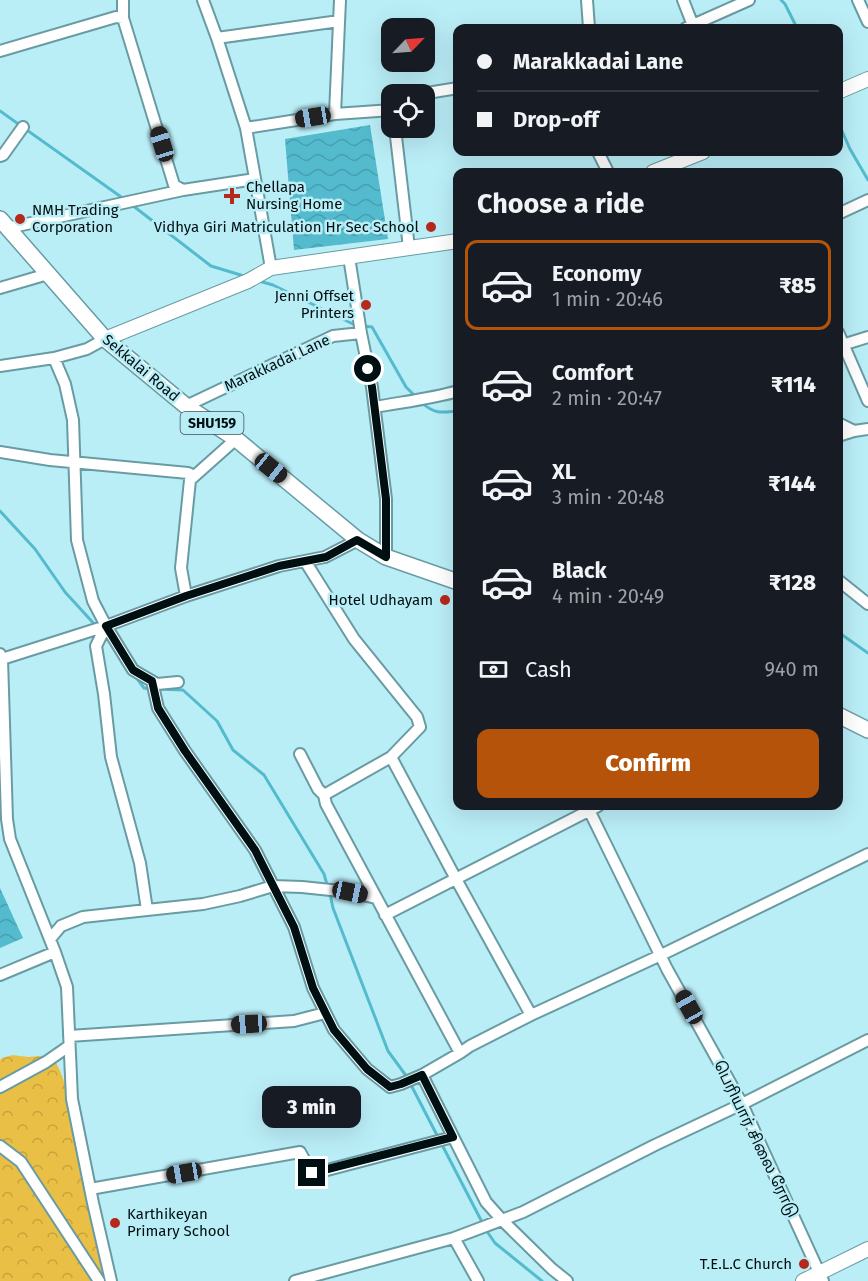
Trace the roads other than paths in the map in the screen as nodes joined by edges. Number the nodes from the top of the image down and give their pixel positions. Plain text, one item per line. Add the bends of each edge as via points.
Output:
1 (123, 0) edge
2 (203, 0) edge
3 (340, 0) edge
4 (587, 0) edge
5 (683, 0) edge
6 (748, 0) edge
7 (858, 0) edge
8 (123, 18) junction
9 (339, 21) junction
10 (868, 22) edge
11 (589, 24) edge
12 (690, 24) edge
13 (699, 24) edge
14 (217, 38) junction
15 (0, 51) edge
16 (868, 79) edge
17 (453, 89) edge
18 (843, 90) edge
19 (435, 92) edge
20 (381, 111) edge
21 (335, 114) junction
22 (23, 127) dead end
23 (246, 128) junction
24 (395, 138) edge
25 (0, 156) edge
26 (694, 156) edge
27 (663, 168) edge
28 (255, 179) junction
29 (183, 190) junction
30 (868, 200) edge
31 (843, 212) edge
32 (4, 223) edge
33 (453, 242) edge
34 (409, 248) junction
35 (349, 257) junction
36 (271, 268) junction
37 (48, 274) junction
38 (0, 288) edge
39 (361, 333) junction
40 (868, 337) edge
41 (105, 339) junction
42 (843, 344) edge
43 (843, 349) edge
44 (54, 358) junction
45 (0, 366) edge
46 (453, 393) edge
47 (868, 402) edge
48 (186, 406) junction
49 (375, 407) junction
50 (843, 425) edge
51 (868, 426) edge
52 (854, 430) junction
53 (843, 434) edge
54 (236, 439) junction
55 (0, 452) edge
56 (74, 462) junction
57 (194, 476) junction
58 (357, 540) junction
59 (386, 557) junction
60 (305, 561) junction
61 (453, 580) edge
62 (843, 584) edge
63 (186, 596) junction
64 (866, 601) edge
65 (106, 626) junction
66 (1, 657) edge
67 (152, 681) junction
68 (178, 682) dead end
69 (843, 718) edge
70 (868, 730) edge
71 (300, 754) dead end
72 (391, 757) junction
73 (324, 795) junction
74 (585, 810) edge
75 (592, 810) edge
76 (4, 820) edge
77 (868, 854) edge
78 (456, 879) junction
79 (273, 886) junction
80 (376, 898) junction
81 (147, 910) junction
82 (385, 915) junction
83 (50, 939) junction
84 (55, 952) junction
85 (661, 955) junction
86 (0, 975) edge
87 (325, 1013) junction
88 (531, 1015) junction
89 (868, 1040) edge
90 (69, 1041) junction
91 (460, 1053) junction
92 (421, 1075) junction
93 (0, 1087) edge
94 (742, 1104) junction
95 (453, 1137) junction
96 (0, 1146) edge
97 (90, 1190) junction
98 (502, 1220) junction
99 (454, 1238) junction
100 (868, 1249) edge
101 (821, 1277) edge
102 (99, 1281) edge
103 (111, 1281) edge
104 (295, 1281) edge
105 (478, 1281) edge
106 (567, 1281) edge
107 (803, 1281) edge

1 - 8 street
2 - 14 street
3 - 9 street
4 - 11 street
5 - 12 street
6 - 13 street
7 - 10 street
8 - 15 street
8 - 29 street via 174,185
9 - 14 street
9 - 21 street
14 - 23 street
16 - 18 street
17 - 19 street
20 - 21 street
21 - 23 street
22 - 25 street
23 - 28 street
24 - 34 street
26 - 27 street
28 - 29 street
28 - 36 street
29 - 32 street
30 - 31 street
32 - 37 main road, Sekkalai Road / SHU159
33 - 34 street
34 - 35 street
35 - 36 street
35 - 39 street
36 - 41 street
37 - 38 street
37 - 41 main road, Sekkalai Road / SHU159
39 - 48 street, Marakkadai Lane via 333,336
39 - 49 street
40 - 42 street
41 - 44 street via 87,349
41 - 48 main road, Sekkalai Road / SHU159
43 - 47 street
44 - 45 street
44 - 56 street via 73,420
46 - 49 street
48 - 54 main road, Sekkalai Road / SHU159
49 - 59 street via 386,499
50 - 52 street
51 - 52 street
52 - 53 street
54 - 57 street
54 - 58 main road, Sekkalai Road / SHU159
55 - 56 street
56 - 57 street
56 - 65 street via 77,540 93,601
57 - 63 street via 190,480 181,568
58 - 59 main road, Sekkalai Road / SHU159
58 - 60 street via 326,557
59 - 61 main road, Sekkalai Road / SHU159
60 - 63 street
60 - 72 street via 354,639 417,717 420,728
62 - 64 street
63 - 65 street
65 - 66 street
65 - 67 street via 133,670
65 - 81 street via 96,646 111,757 140,862
66 - 76 street
67 - 68 street
67 - 79 street via 158,708 255,850
69 - 70 main road
71 - 73 street
72 - 73 street
72 - 78 street
73 - 80 street
74 - 78 street
75 - 85 street, பெரியார் சிலை ரோடு
76 - 83 street
77 - 85 street
78 - 82 street
78 - 88 street
79 - 80 street
79 - 81 street via 203,904
79 - 87 street via 294,927
80 - 82 street
81 - 83 street via 84,917 60,926
82 - 91 street
83 - 84 street
84 - 86 street
84 - 90 street via 67,987
85 - 88 street
85 - 94 street, பெரியார் சிலை ரோடு
87 - 90 street via 294,1022
87 - 92 street via 367,1069 390,1087
88 - 91 street
89 - 94 street
90 - 93 street via 46,1062
90 - 97 street via 72,1099
91 - 92 street
92 - 95 street
94 - 98 street
94 - 101 street, பெரியார் சிலை ரோடு
95 - 97 street via 312,1173 300,1152
95 - 98 street via 486,1202
96 - 102 street via 21,1162
97 - 103 street
98 - 99 street
98 - 106 street
99 - 104 street
99 - 105 street
100 - 101 street
101 - 107 street

